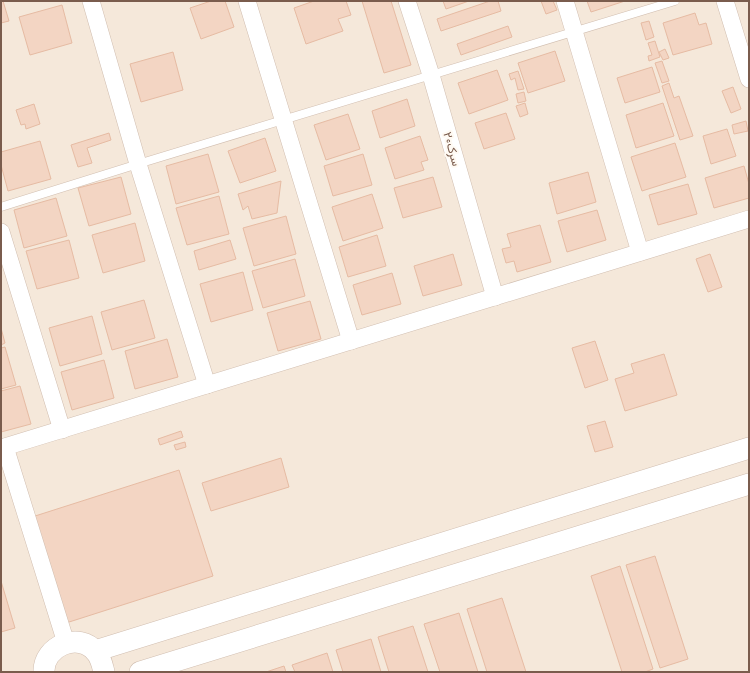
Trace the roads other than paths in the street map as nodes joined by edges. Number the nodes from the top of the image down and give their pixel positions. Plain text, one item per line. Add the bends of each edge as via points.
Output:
1 (91, 1) edge
2 (247, 1) edge
3 (407, 1) edge
4 (565, 1) edge
5 (675, 1) edge
6 (725, 1) edge
7 (574, 31) junction
8 (431, 75) junction
9 (749, 78) edge
10 (283, 120) junction
11 (138, 164) junction
12 (1, 208) edge
13 (749, 219) edge
14 (1, 232) edge
15 (640, 252) junction
16 (495, 297) junction
17 (351, 341) junction
18 (207, 385) junction
19 (62, 430) junction
20 (3, 448) edge
21 (749, 448) edge
22 (749, 484) edge
23 (66, 643) junction
24 (95, 651) junction
25 (39, 670) edge
26 (104, 672) edge
27 (140, 672) edge

1 - 11 street
2 - 10 street
3 - 8 street, سرک۲۰
4 - 7 street
5 - 7 lane
6 - 9 street
7 - 8 lane
7 - 15 street
8 - 10 lane
8 - 16 street, سرک۲۰
10 - 11 lane
10 - 17 street
11 - 12 lane
11 - 18 street
13 - 15 street
14 - 19 street
15 - 16 street
16 - 17 street
17 - 18 street
18 - 19 street
19 - 20 street
20 - 23 street
21 - 24 street
22 - 27 street
23 - 24 street via 76,642
23 - 25 street via 51,652
24 - 26 street via 102,660

